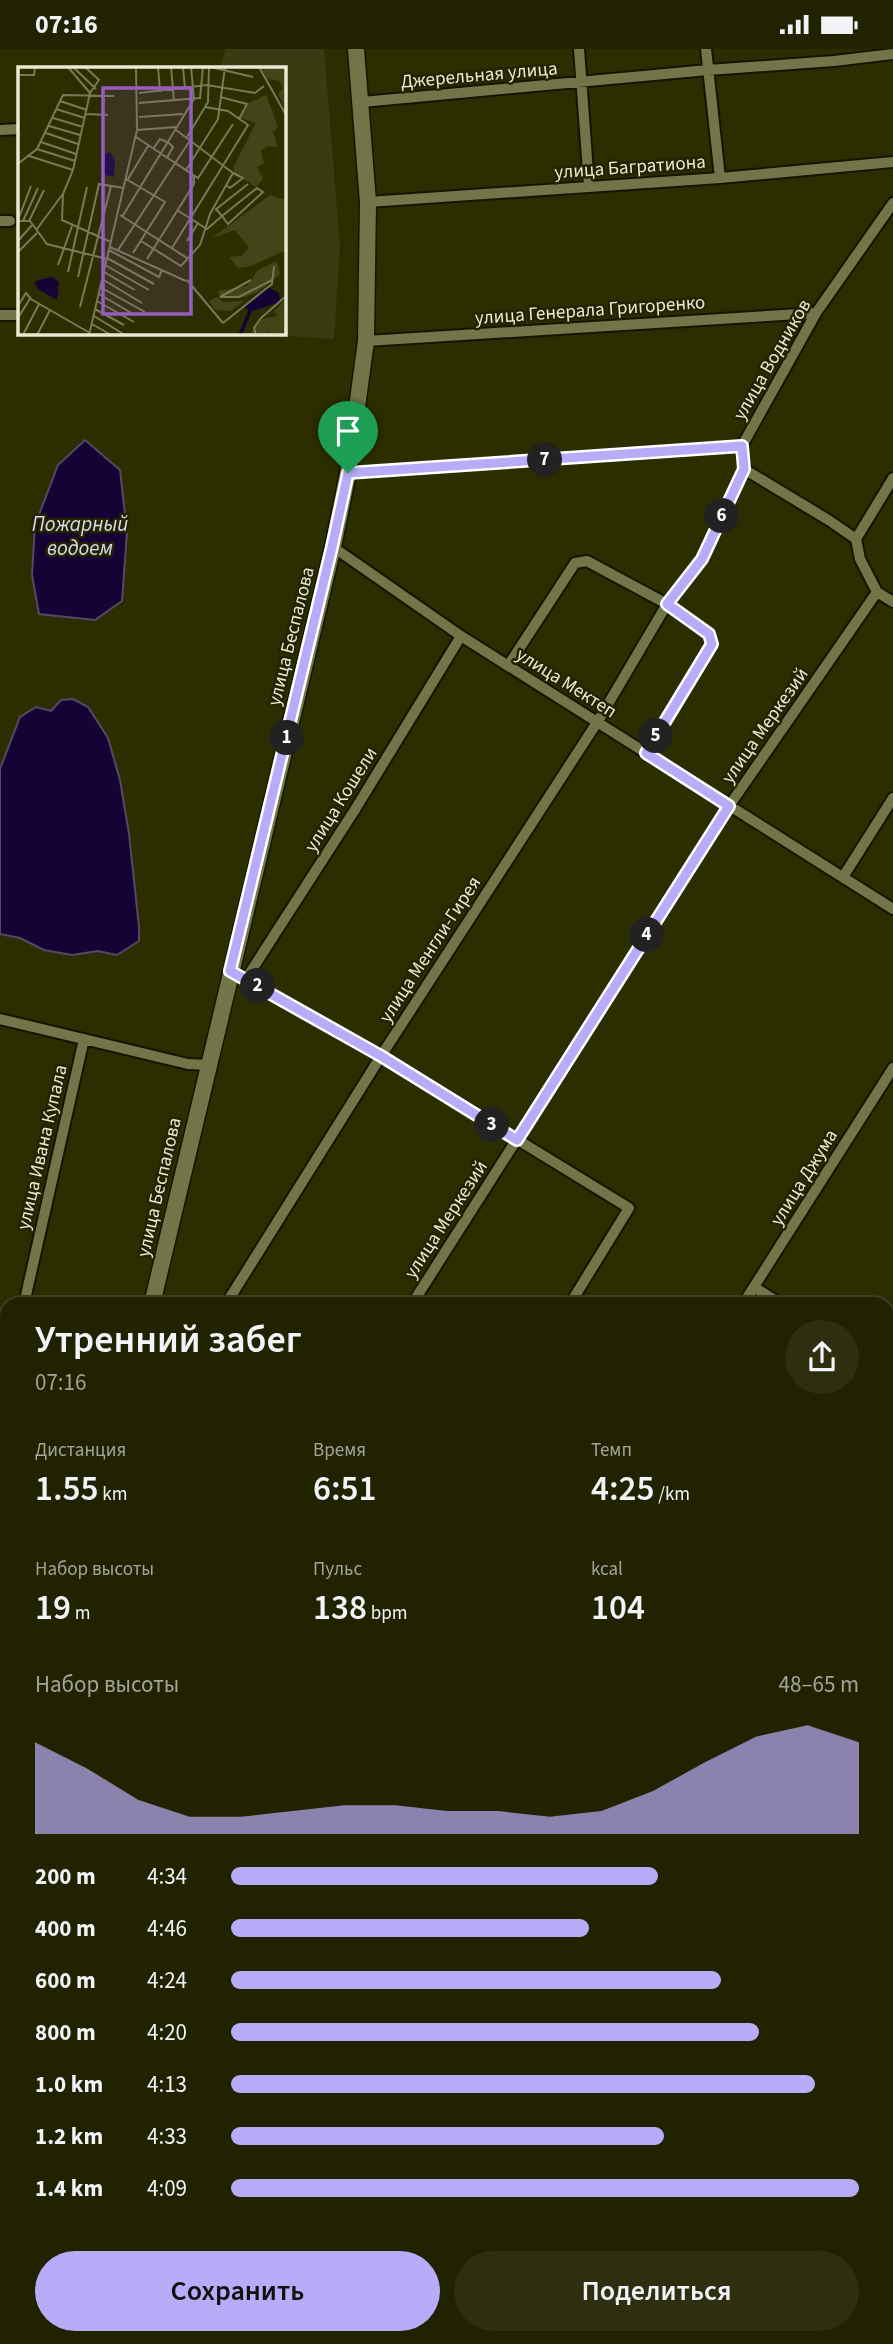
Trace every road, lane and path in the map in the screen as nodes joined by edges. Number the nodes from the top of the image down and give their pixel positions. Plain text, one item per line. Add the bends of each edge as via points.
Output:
1 (356, 49) edge
2 (579, 49) edge
3 (706, 49) edge
4 (833, 49) edge
5 (893, 54) edge
6 (834, 61) junction
7 (708, 70) junction
8 (582, 82) junction
9 (362, 102) junction
10 (18, 129) edge
11 (0, 130) edge
12 (893, 162) edge
13 (720, 178) junction
14 (589, 186) junction
15 (368, 202) junction
16 (893, 203) edge
17 (816, 313) junction
18 (0, 315) edge
19 (18, 315) edge
20 (366, 341) junction
21 (742, 446) junction
22 (744, 469) junction
23 (348, 473) junction
24 (893, 478) edge
25 (856, 539) junction
26 (332, 547) junction
27 (877, 592) junction
28 (893, 602) edge
29 (667, 604) junction
30 (461, 636) junction
31 (508, 666) junction
32 (598, 721) junction
33 (646, 753) junction
34 (893, 798) edge
35 (729, 806) junction
36 (843, 877) junction
37 (893, 909) edge
38 (230, 971) junction
39 (246, 979) junction
40 (0, 1020) edge
41 (83, 1039) junction
42 (381, 1056) junction
43 (209, 1065) junction
44 (893, 1068) edge
45 (517, 1140) junction
46 (754, 1287) junction
47 (26, 1297) edge
48 (154, 1297) edge
49 (230, 1297) edge
50 (416, 1297) edge
51 (574, 1297) edge
52 (748, 1297) edge
53 (770, 1297) edge

1 - 9 main road, улица Беспалова
2 - 8 street
3 - 7 street
4 - 6 street
5 - 6 street, Джерельная улица
6 - 7 street, Джерельная улица
7 - 8 street, Джерельная улица
7 - 13 street
8 - 9 street, Джерельная улица
8 - 14 street
9 - 15 main road, улица Беспалова
10 - 11 street
12 - 13 street, улица Багратиона
13 - 14 street, улица Багратиона
14 - 15 street, улица Багратиона
15 - 20 main road, улица Беспалова
16 - 17 street, улица Водников
17 - 20 street, улица Генерала Григоренко
17 - 21 street, улица Водников
18 - 19 street
20 - 23 main road, улица Беспалова
21 - 22 street, улица Водников
21 - 23 street
22 - 25 street
22 - 29 street, улица Водников via 702,559
23 - 26 main road, улица Беспалова
24 - 25 street
25 - 27 street via 860,559
26 - 30 street, улица Мектеп
26 - 38 main road, улица Беспалова
27 - 28 street
27 - 35 street, улица Меркезий
29 - 31 street via 587,561 575,563
29 - 32 street, улица Водников
29 - 33 street via 709,634 712,644
30 - 31 street, улица Мектеп
30 - 39 street, улица Кошели
31 - 32 street, улица Мектеп
32 - 33 street, улица Мектеп
32 - 42 street, улица Менгли-Гирея
33 - 35 street, улица Мектеп
34 - 36 street
35 - 36 street, улица Мектеп
35 - 45 street, улица Меркезий
36 - 37 street, улица Мектеп
38 - 39 street
38 - 43 main road, улица Беспалова
39 - 42 street
40 - 41 street
41 - 43 street
41 - 47 street, улица Ивана Купала
42 - 45 street
42 - 49 street, улица Менгли-Гирея
43 - 48 main road, улица Беспалова
44 - 46 street, улица Джума
45 - 50 street, улица Меркезий
45 - 51 street via 629,1208
46 - 52 street, улица Джума
46 - 53 street

